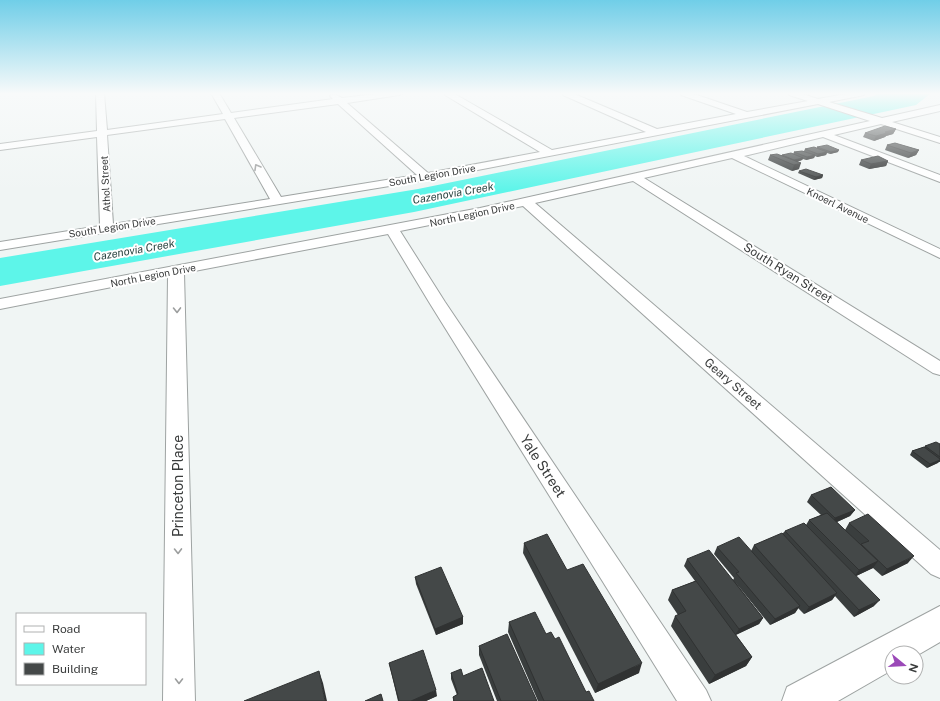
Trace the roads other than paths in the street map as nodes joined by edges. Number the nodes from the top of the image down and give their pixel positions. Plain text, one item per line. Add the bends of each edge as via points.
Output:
1 (102, 126) edge
2 (156, 126) edge
3 (234, 126) edge
4 (368, 126) edge
5 (504, 126) edge
6 (641, 126) edge
7 (689, 126) edge
8 (860, 126) edge
9 (898, 126) edge
10 (655, 132) junction
11 (102, 133) junction
12 (826, 135) junction
13 (940, 140) edge
14 (0, 147) edge
15 (550, 153) junction
16 (736, 156) junction
17 (426, 177) junction
18 (636, 178) junction
19 (940, 180) edge
20 (277, 201) junction
21 (526, 202) junction
22 (108, 228) junction
23 (393, 230) junction
24 (0, 246) edge
25 (940, 254) edge
26 (176, 271) junction
27 (0, 304) edge
28 (940, 369) edge
29 (940, 566) edge
30 (940, 623) edge
31 (179, 701) edge
32 (695, 701) edge
33 (801, 701) edge

1 - 11 street, Athol Street
2 - 11 street
20 -> 3 street
4 - 17 street
5 - 15 street
6 - 10 street
7 - 10 street, South Legion Drive
8 - 12 street, North Legion Drive
9 - 13 street
10 - 15 street, South Legion Drive
11 - 14 street
11 - 22 street, Athol Street
12 - 16 street, North Legion Drive
12 - 19 street
15 - 17 street, South Legion Drive
16 - 18 street, North Legion Drive
16 - 25 street, Knoerl Avenue
17 - 20 street, South Legion Drive
18 - 21 street, North Legion Drive
18 - 28 street, South Ryan Street
20 - 22 street, South Legion Drive
21 - 23 street, North Legion Drive
21 - 29 street, Geary Street
22 - 24 street, South Legion Drive
23 - 26 street, North Legion Drive
23 - 32 street, Yale Street
26 - 27 street, North Legion Drive
26 -> 31 street, Princeton Place
30 - 33 main road

